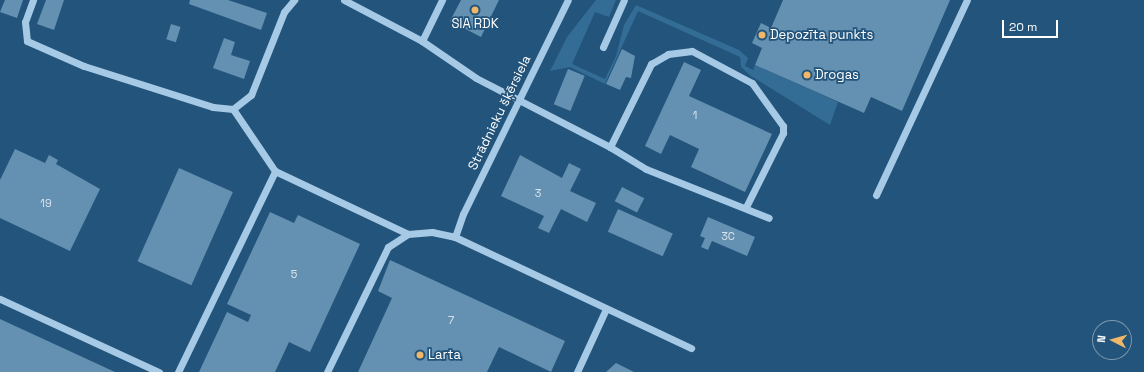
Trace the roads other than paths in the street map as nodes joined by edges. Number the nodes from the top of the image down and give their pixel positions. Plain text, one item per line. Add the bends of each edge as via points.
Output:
1 (33, 0) edge
2 (294, 0) edge
3 (344, 0) edge
4 (442, 0) edge
5 (568, 0) edge
6 (624, 0) edge
7 (966, 0) edge
8 (422, 41) junction
9 (603, 47) dead end
10 (520, 101) junction
11 (233, 109) junction
12 (610, 147) junction
13 (275, 171) junction
14 (876, 195) dead end
15 (746, 207) junction
16 (769, 218) dead end
17 (408, 234) junction
18 (455, 237) junction
19 (0, 299) edge
20 (606, 309) junction
21 (691, 348) dead end
22 (159, 372) edge
23 (178, 372) edge
24 (327, 372) edge
25 (578, 372) edge

1 - 11 street via 25,22 27,41 84,66 213,106
2 - 11 street via 284,12 251,95
3 - 8 street
4 - 8 street
5 - 10 street, Strādnieku šķērsiela
6 - 9 street
7 - 14 street
8 - 10 street via 476,78
10 - 12 street
10 - 18 street, Strādnieku šķērsiela via 463,214
11 - 13 street
12 - 15 street via 646,169
12 - 15 street via 651,64 668,54 692,51 752,83 783,126 783,133
13 - 17 street
13 - 23 street
15 - 16 street
17 - 18 street via 432,232
17 - 24 street via 388,247
18 - 20 street
19 - 22 street
20 - 21 street
20 - 25 street

